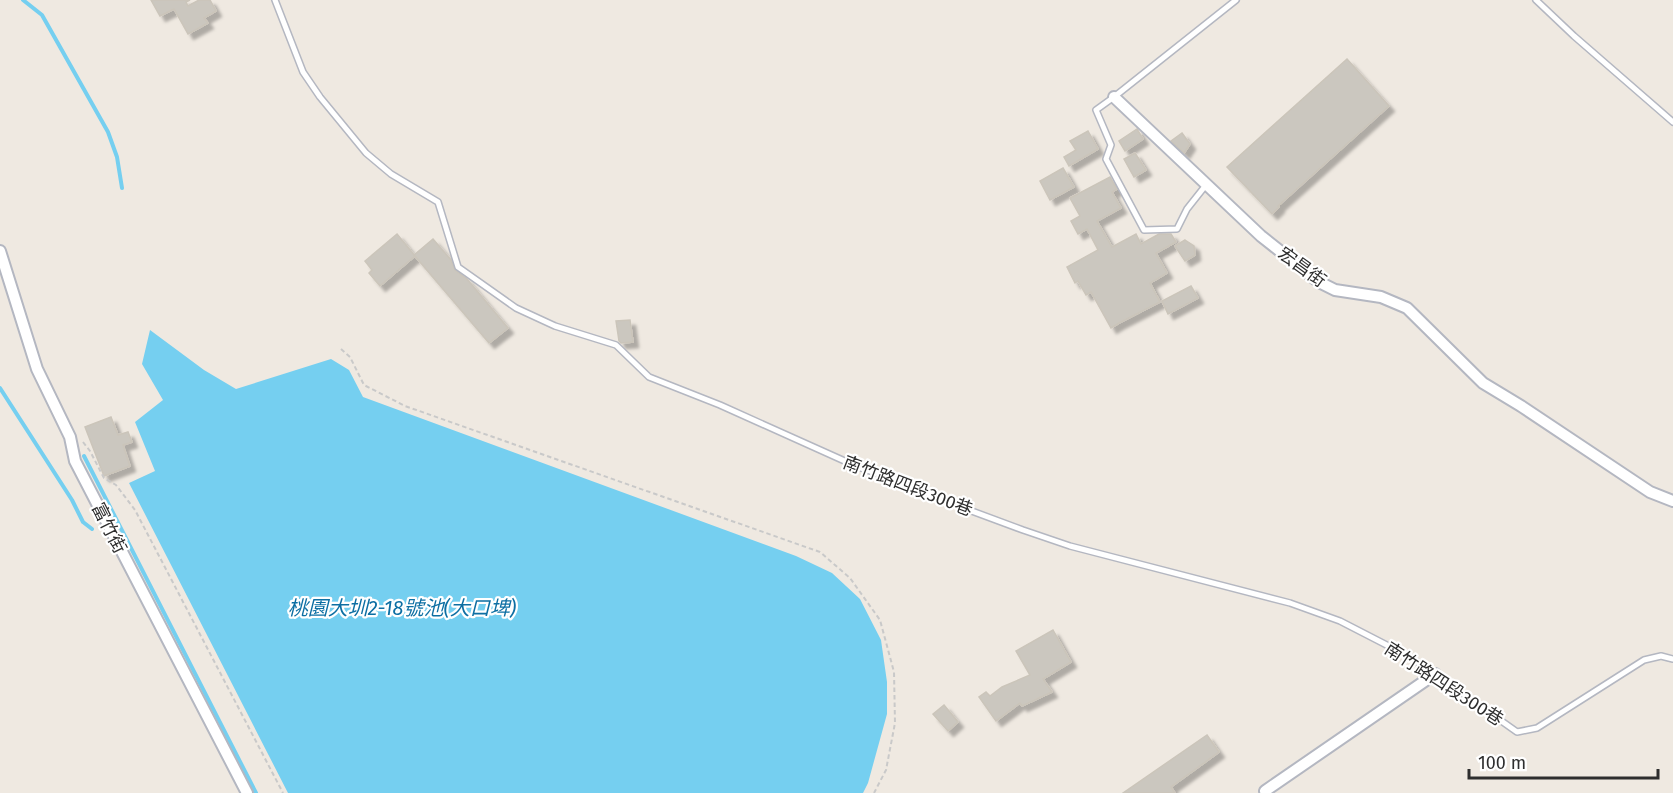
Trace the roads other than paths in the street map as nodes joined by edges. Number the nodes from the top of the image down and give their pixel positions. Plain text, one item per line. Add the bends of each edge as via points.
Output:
1 (275, 0) edge
2 (1236, 0) edge
3 (1536, 0) edge
4 (1114, 97) junction
5 (1673, 122) edge
6 (1206, 185) junction
7 (0, 251) edge
8 (1673, 501) edge
9 (1673, 659) edge
10 (1435, 674) junction
11 (1265, 792) edge
12 (247, 793) edge

1 - 10 lane, 南竹路四段300巷 via 303,72 320,97 366,153 391,174 438,202 458,267 516,308 564,329 616,345 649,377 858,467 1070,546 1290,603 1340,621
2 - 4 lane
3 - 5 lane
4 - 6 street, 宏昌街
4 - 6 lane via 1095,110 1111,145 1106,159 1144,230 1177,229 1187,208
6 - 8 street, 宏昌街 via 1319,282 1335,290 1381,297 1407,308 1483,383 1650,492
7 - 12 street, 富竹街 via 37,369 70,437 75,461
9 - 10 lane, 南竹路四段300巷 via 1661,656 1644,660 1537,728 1517,732
10 - 11 street

